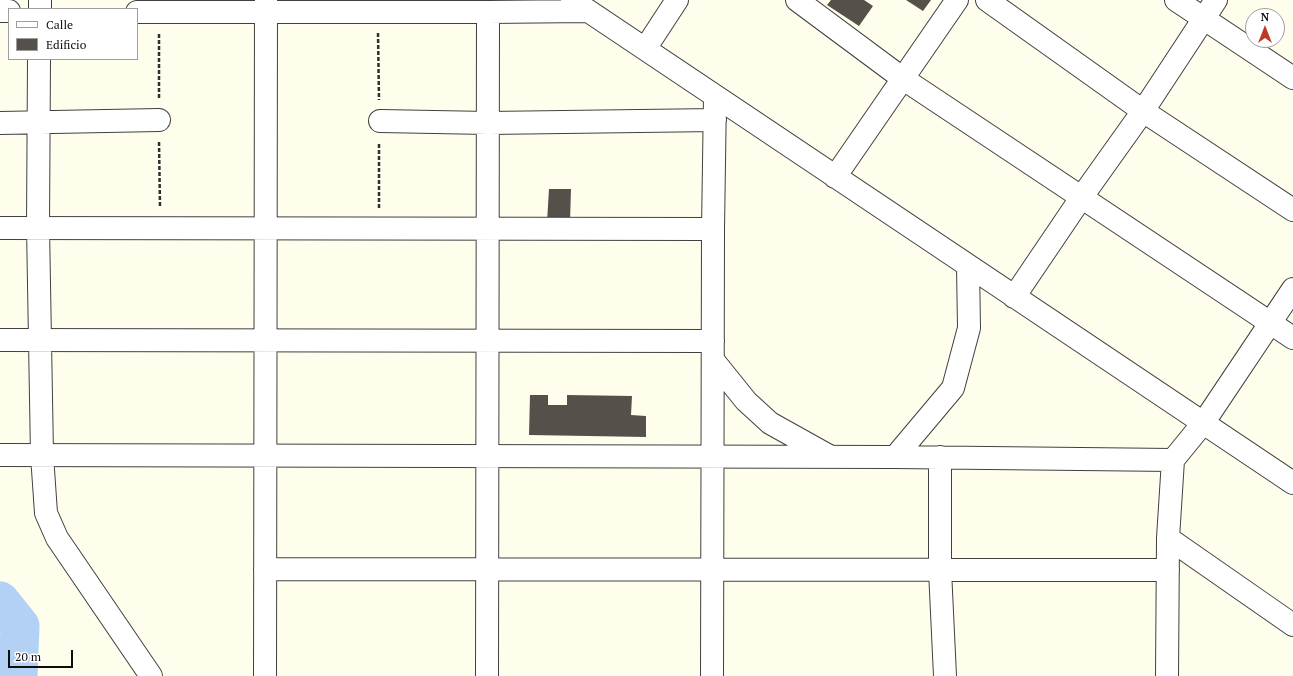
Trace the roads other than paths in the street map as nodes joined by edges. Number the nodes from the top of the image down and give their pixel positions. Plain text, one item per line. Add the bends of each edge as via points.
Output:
1 (677, 0) edge
2 (797, 0) edge
3 (957, 0) edge
4 (986, 0) edge
5 (1176, 0) edge
6 (1216, 0) edge
7 (266, 6) edge
8 (580, 6) edge
9 (138, 12) edge
10 (488, 12) junction
11 (1203, 18) junction
12 (645, 49) junction
13 (39, 60) edge
14 (902, 78) junction
15 (1293, 78) edge
16 (715, 96) junction
17 (1143, 111) junction
18 (159, 120) dead end
19 (715, 120) junction
20 (380, 121) dead end
21 (0, 123) edge
22 (39, 123) junction
23 (488, 123) junction
24 (835, 177) junction
25 (1081, 198) junction
26 (1293, 210) edge
27 (38, 227) junction
28 (0, 228) edge
29 (265, 228) junction
30 (488, 229) junction
31 (713, 229) junction
32 (968, 266) junction
33 (1293, 289) edge
34 (1014, 297) junction
35 (1271, 323) junction
36 (1293, 338) edge
37 (0, 340) edge
38 (40, 340) junction
39 (265, 340) junction
40 (488, 340) junction
41 (713, 351) junction
42 (1204, 422) junction
43 (0, 455) edge
44 (42, 455) junction
45 (265, 456) junction
46 (488, 457) junction
47 (713, 457) junction
48 (832, 457) junction
49 (895, 457) junction
50 (940, 457) junction
51 (1173, 460) junction
52 (1293, 483) edge
53 (1168, 538) junction
54 (265, 569) junction
55 (487, 569) junction
56 (712, 570) junction
57 (940, 570) junction
58 (1168, 570) junction
59 (1293, 625) edge
60 (151, 676) edge
61 (265, 676) edge
62 (487, 676) edge
63 (712, 676) edge
64 (945, 676) edge
65 (1167, 676) edge

1 - 12 street
2 - 14 street
3 - 14 street
4 - 17 street
5 - 11 street
6 - 11 street
7 - 9 street
7 - 10 street
7 - 29 street
8 - 10 street
8 - 12 street
10 - 23 street
11 - 15 street
11 - 17 street
12 - 16 street
13 - 22 street
14 - 24 street
14 - 25 street
16 - 19 street
16 - 24 street
17 - 25 street
17 - 26 street
18 - 22 street
19 - 23 street
19 - 31 street
20 - 23 street
21 - 22 street
22 - 27 street
23 - 30 street
24 - 32 street
25 - 34 street
25 - 35 street
27 - 28 street
27 - 29 street
27 - 38 street
29 - 30 street
29 - 39 street
30 - 31 street
30 - 40 street
31 - 41 street
32 - 34 street
32 - 49 street via 969,328 953,388
33 - 35 street
34 - 42 street
35 - 36 street
35 - 42 street
37 - 38 street
38 - 39 street
38 - 44 street
39 - 40 street
39 - 45 street
40 - 41 street
40 - 46 street
41 - 47 street
41 - 48 street via 746,401 770,423
42 - 51 street
42 - 52 street
43 - 44 street
44 - 45 street
44 - 60 street via 46,513 57,538
45 - 46 street
45 - 54 street
46 - 47 street
46 - 55 street
47 - 48 street
47 - 56 street
48 - 49 street
49 - 50 street
50 - 51 street
50 - 57 street
51 - 53 street
53 - 58 street
53 - 59 street
54 - 55 street
54 - 61 street
55 - 56 street
55 - 62 street
56 - 57 street
56 - 63 street
57 - 58 street
57 - 64 street
58 - 65 street

